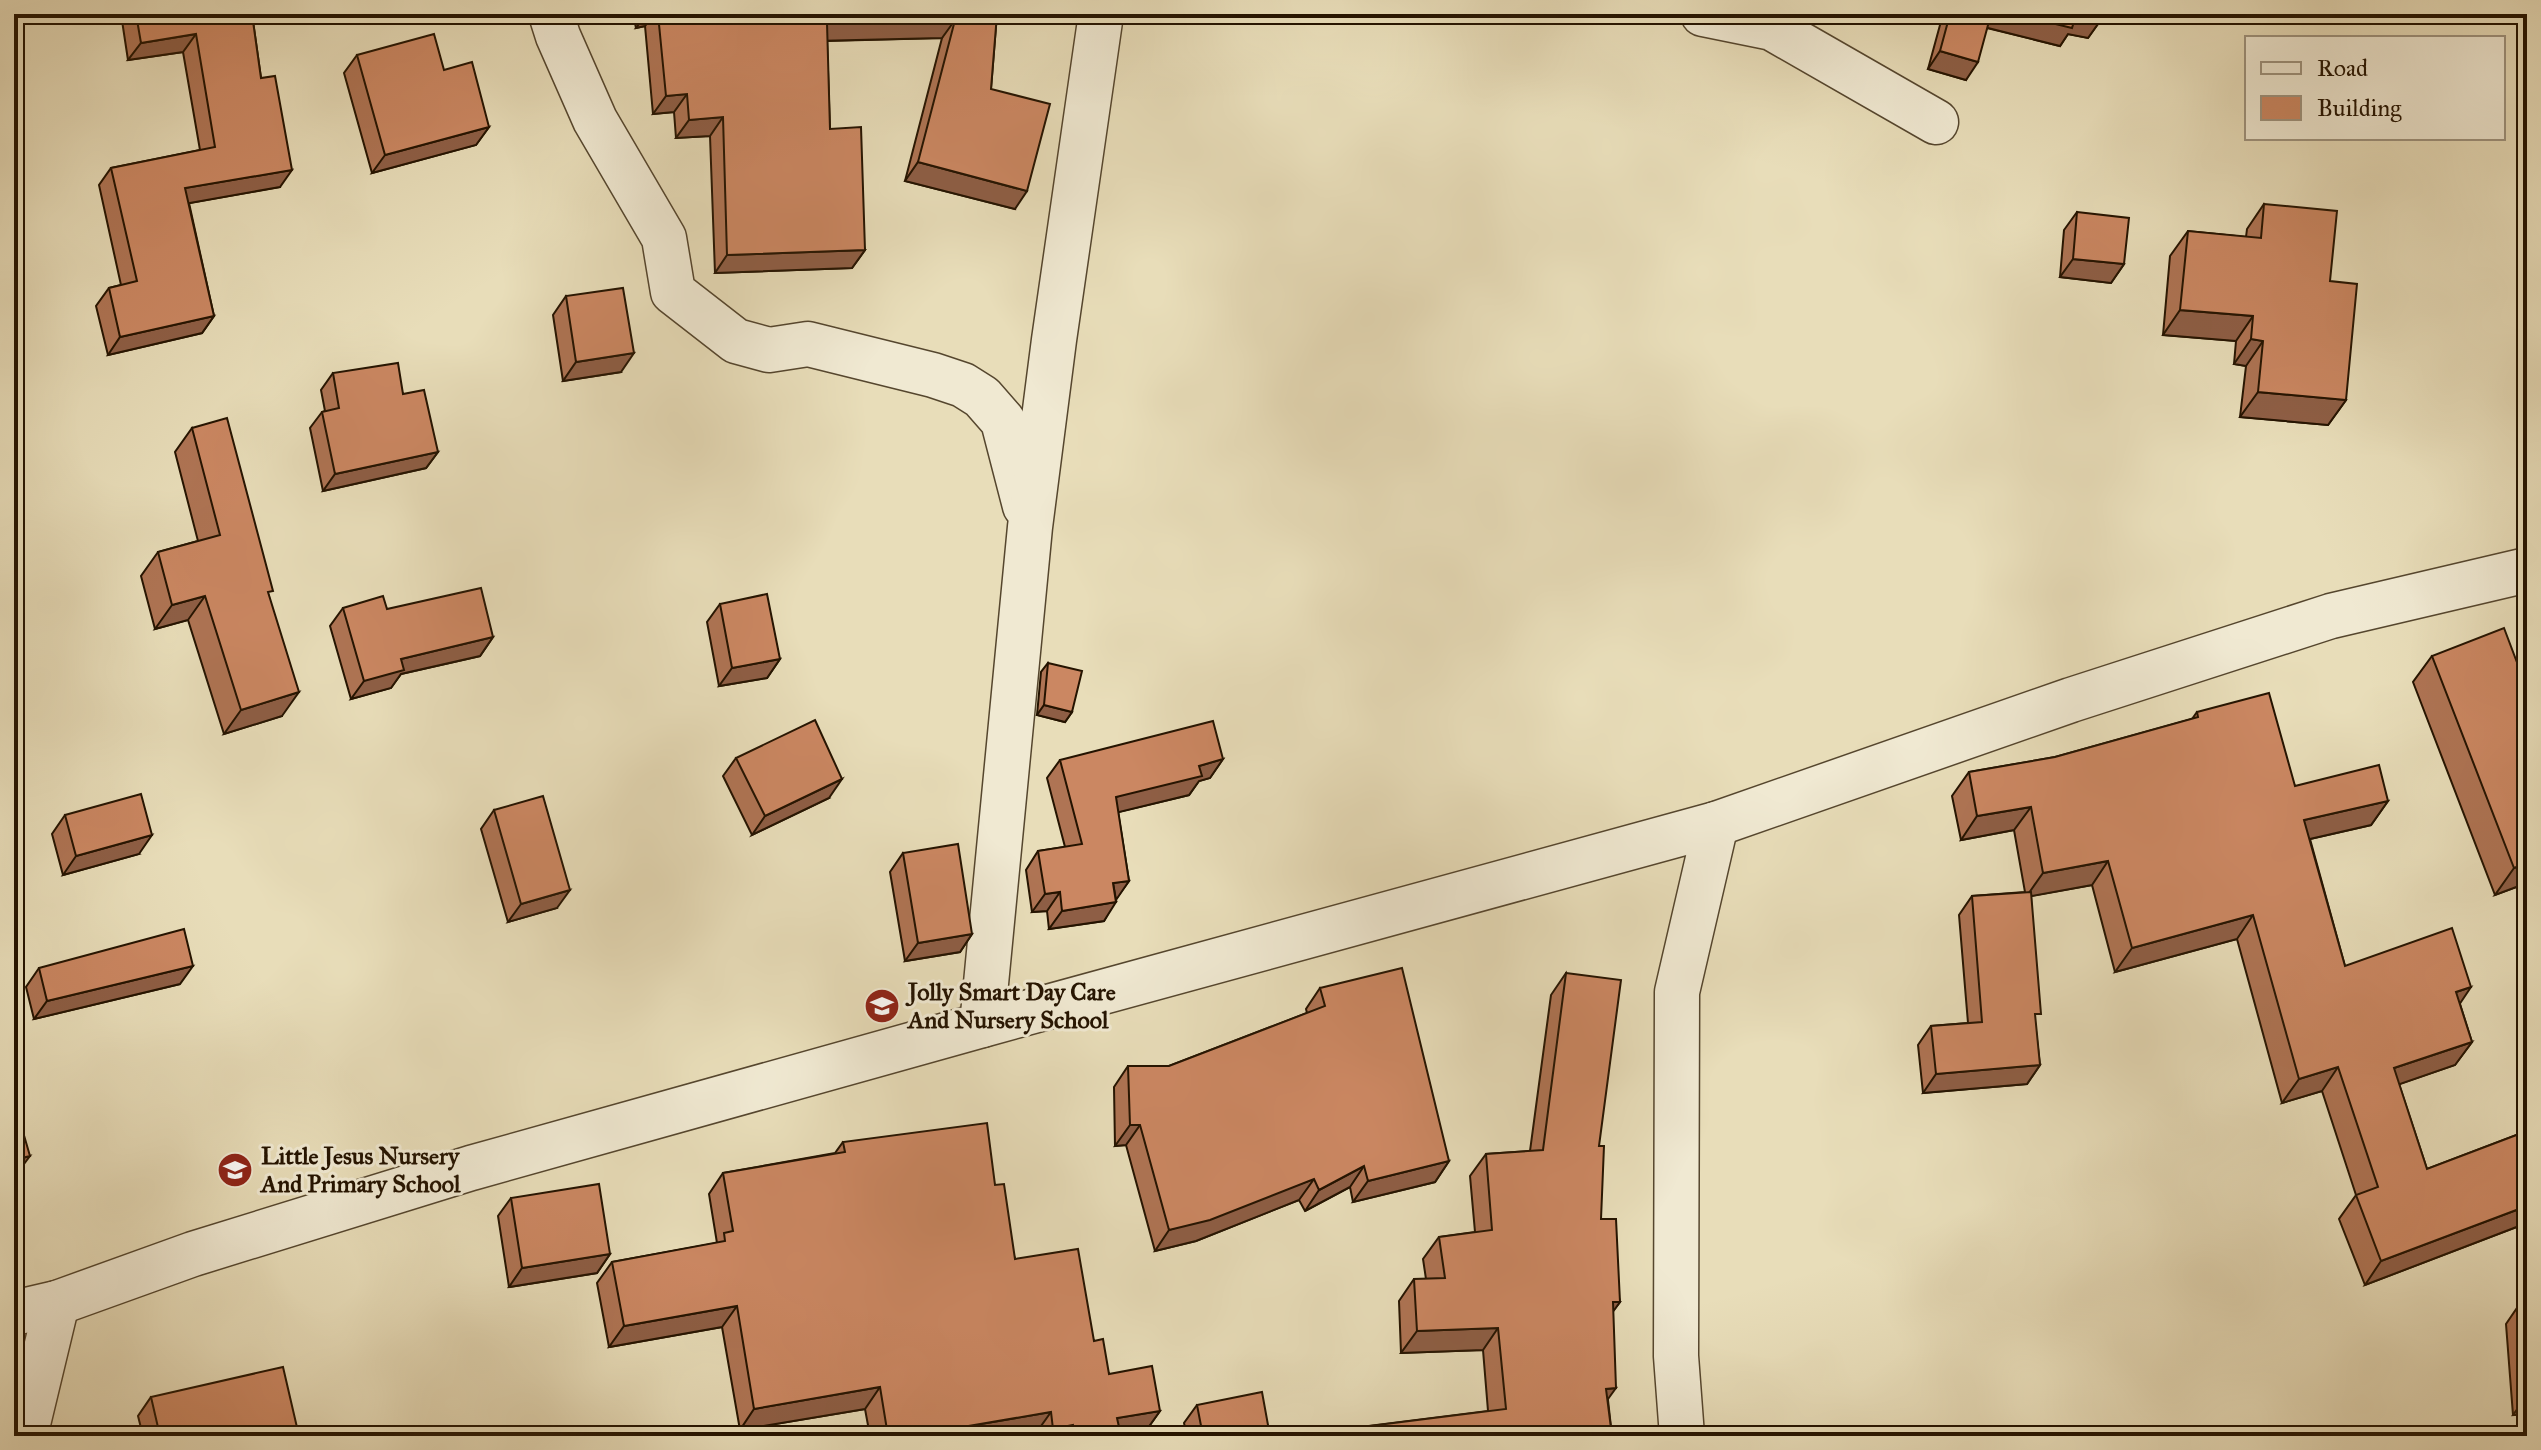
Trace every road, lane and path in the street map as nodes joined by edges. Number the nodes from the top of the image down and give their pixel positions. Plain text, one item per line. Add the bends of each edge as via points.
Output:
1 (551, 14) edge
2 (1101, 14) edge
3 (1703, 14) edge
4 (1936, 122) dead end
5 (1030, 527) junction
6 (2527, 570) edge
7 (1716, 824) junction
8 (982, 1025) junction
9 (57, 1303) junction
10 (14, 1313) edge
11 (25, 1436) edge
12 (1682, 1436) edge

1 - 5 street via 595,120 664,238 673,292 736,341 769,350 808,344 933,375 982,397 1003,421
2 - 5 street
3 - 4 street via 1772,28
5 - 8 street
6 - 7 street via 2331,616
7 - 8 street
7 - 12 street via 1677,992 1676,1356
8 - 9 street via 471,1168 193,1254
9 - 10 street
9 - 11 street

